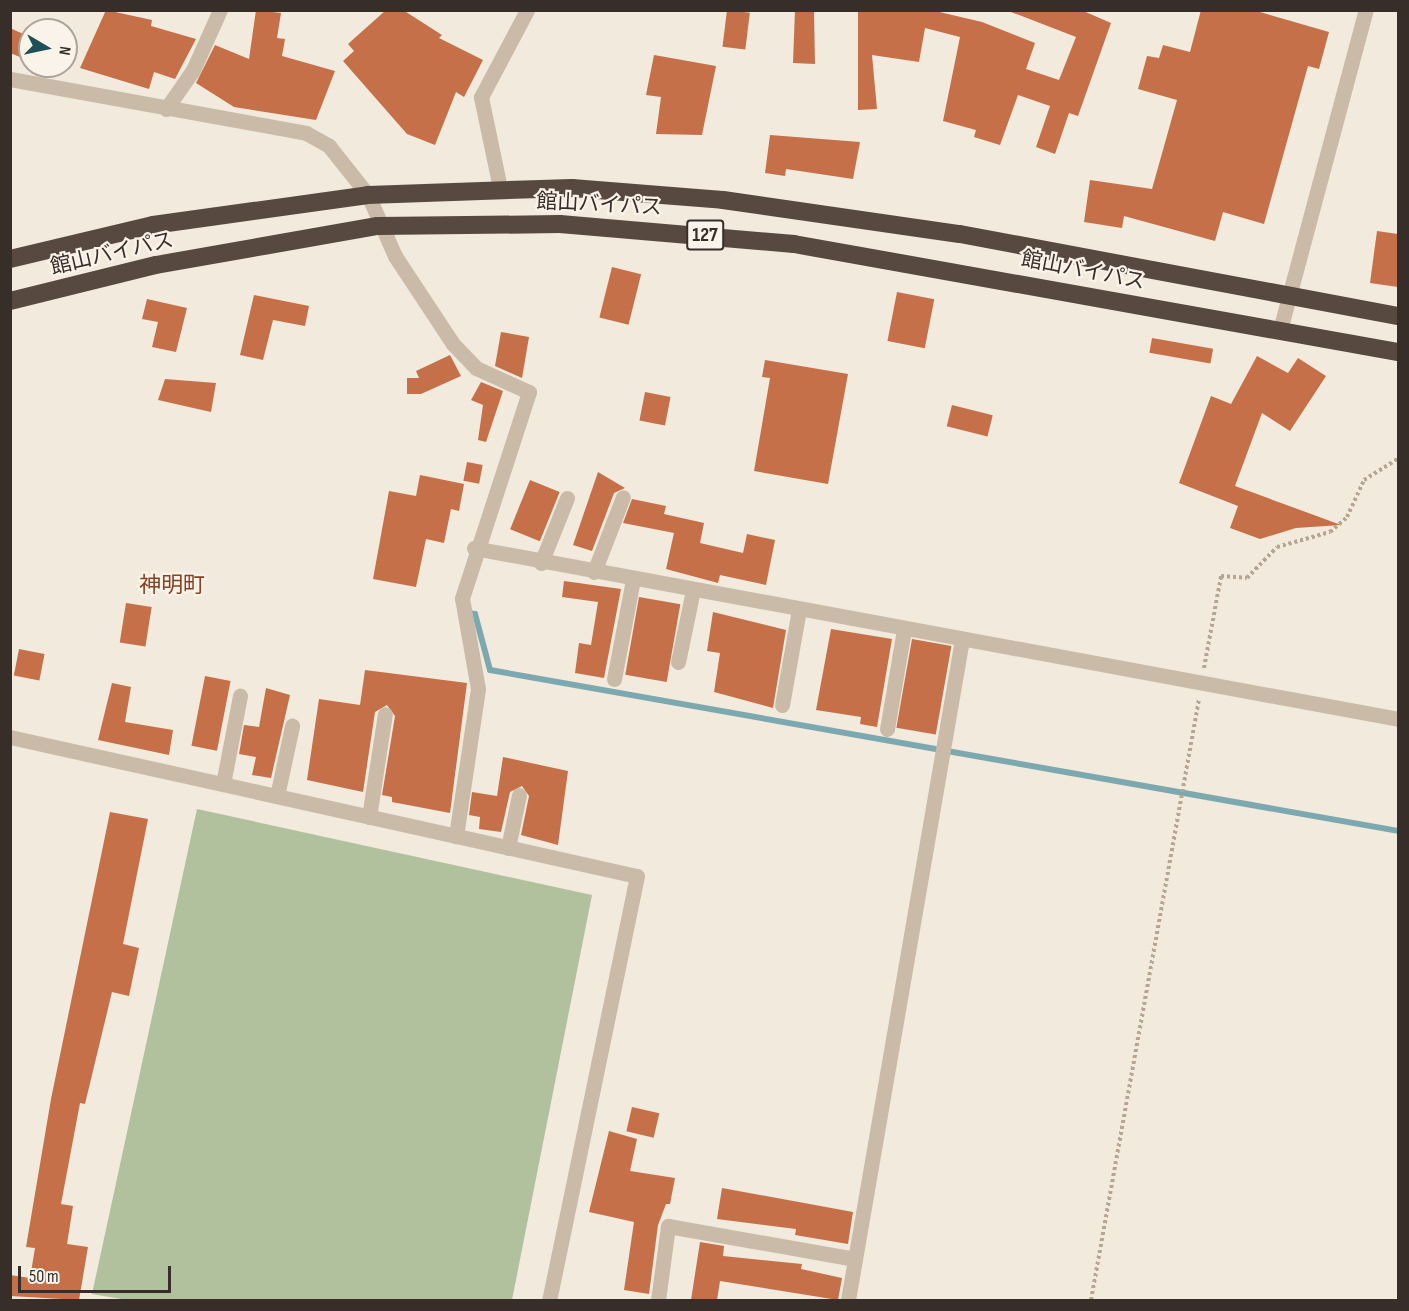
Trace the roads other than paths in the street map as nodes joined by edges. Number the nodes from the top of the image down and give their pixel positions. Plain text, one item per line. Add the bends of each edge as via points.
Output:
1 (220, 10) edge
2 (527, 10) edge
3 (1366, 10) edge
4 (10, 79) edge
5 (166, 109) junction
6 (500, 188) junction
7 (368, 195) junction
8 (378, 226) junction
9 (10, 259) edge
10 (1288, 296) junction
11 (10, 301) edge
12 (1398, 316) edge
13 (1280, 330) junction
14 (1398, 352) edge
15 (623, 497) dead end
16 (567, 498) dead end
17 (474, 548) junction
18 (542, 563) junction
19 (594, 572) junction
20 (633, 579) junction
21 (693, 590) junction
22 (800, 610) junction
23 (904, 630) junction
24 (962, 639) junction
25 (678, 663) dead end
26 (614, 678) dead end
27 (240, 696) dead end
28 (782, 705) dead end
29 (385, 714) dead end
30 (1398, 719) edge
31 (292, 726) dead end
32 (887, 729) dead end
33 (10, 737) edge
34 (223, 784) junction
35 (519, 795) dead end
36 (277, 796) junction
37 (369, 817) junction
38 (456, 836) junction
39 (508, 848) junction
40 (855, 1259) junction
41 (549, 1300) edge
42 (658, 1300) edge
43 (848, 1300) edge

1 - 5 street via 193,69
2 - 6 street via 481,97
3 - 10 street
4 - 5 street
5 - 7 street via 306,133 329,146
6 - 7 highway, 館山バイパス / 127
6 - 10 highway, 館山バイパス / 127 via 644,192 809,211
7 - 8 street
7 - 9 highway, 館山バイパス / 127 via 153,225
8 - 11 highway, 館山バイパス / 127 via 156,265
8 - 13 highway, 館山バイパス / 127 via 560,224 794,244
8 - 17 street via 416,291 476,368 529,392
10 - 12 highway, 館山バイパス / 127
10 - 13 street
13 - 14 highway, 館山バイパス / 127
15 - 19 street
16 - 18 street
17 - 18 street
17 - 38 street via 461,607 478,689
18 - 19 street
19 - 20 street
20 - 21 street
20 - 26 street
21 - 22 street
21 - 25 street
22 - 23 street
22 - 28 street
23 - 24 street
23 - 32 street
24 - 30 street
24 - 40 street
27 - 34 street
29 - 37 street
31 - 36 street
33 - 34 street
34 - 36 street
35 - 39 street
36 - 37 street
37 - 38 street
38 - 39 street
39 - 41 street via 637,876
40 - 42 street via 668,1226
40 - 43 street

